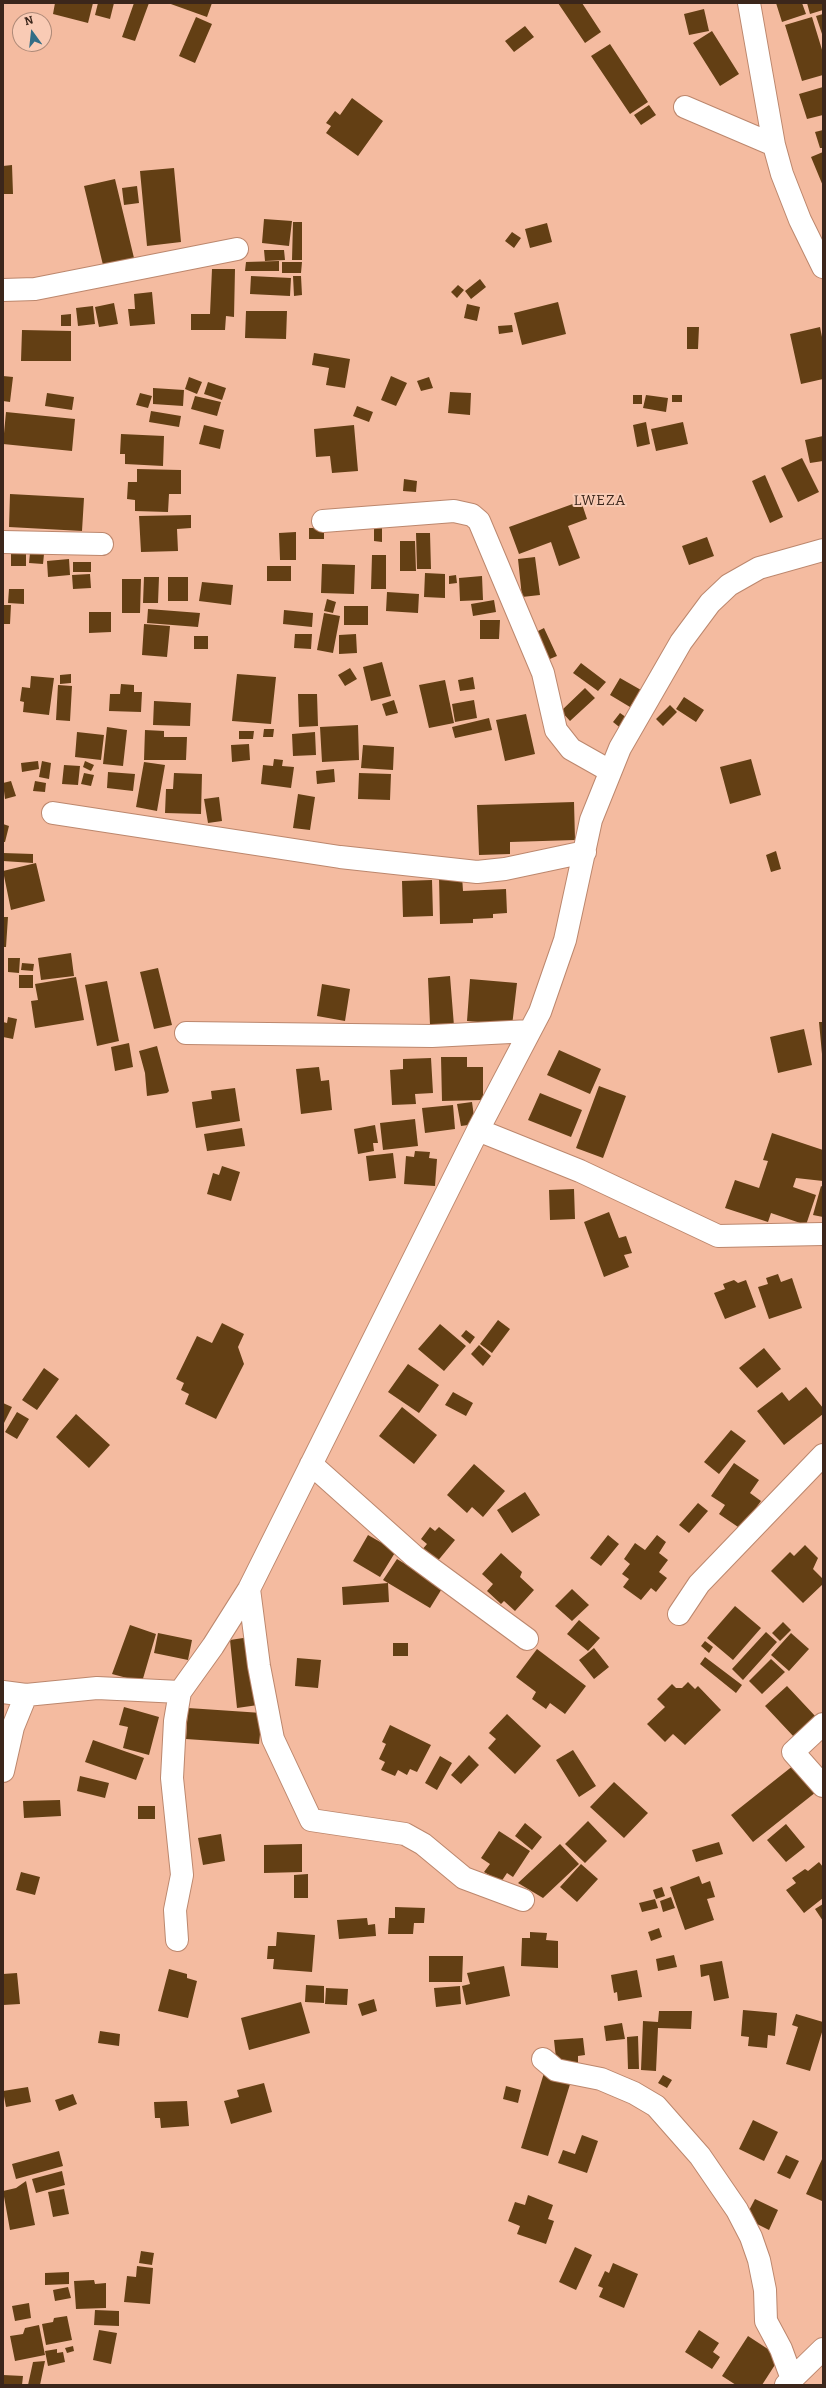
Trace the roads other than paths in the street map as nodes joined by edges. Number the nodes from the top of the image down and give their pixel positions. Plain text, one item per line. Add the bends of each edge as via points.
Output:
1 (749, 3) edge
2 (685, 107) dead end
3 (774, 145) junction
4 (237, 249) dead end
5 (823, 267) edge
6 (3, 290) edge
7 (323, 521) dead end
8 (3, 542) edge
9 (102, 544) dead end
10 (823, 550) edge
11 (610, 771) junction
12 (53, 813) dead end
13 (585, 852) junction
14 (530, 1031) junction
15 (186, 1034) dead end
16 (478, 1130) junction
17 (823, 1234) edge
18 (823, 1455) edge
19 (312, 1464) junction
20 (248, 1589) junction
21 (679, 1614) dead end
22 (527, 1639) dead end
23 (3, 1692) edge
24 (180, 1692) junction
25 (26, 1695) junction
26 (823, 1724) edge
27 (3, 1771) edge
28 (823, 1786) edge
29 (523, 1900) dead end
30 (177, 1940) dead end
31 (543, 2059) dead end
32 (823, 2349) edge
33 (789, 2382) edge

1 - 3 street
2 - 3 street
3 - 5 street via 800,220
4 - 6 street via 35,289
7 - 11 street via 454,511 472,515 479,521 543,673 556,730 571,749
8 - 9 street
10 - 11 street via 753,571 729,585 710,603 680,642 620,748
11 - 13 street via 591,820
12 - 13 street via 340,857 477,872 505,870
13 - 14 street via 565,940 540,1012
14 - 15 street via 432,1036
14 - 16 street
16 - 17 street via 580,1171 718,1236
16 - 19 street
18 - 21 street via 699,1584
19 - 20 street
19 - 22 street via 414,1556
20 - 24 street via 213,1646
20 - 29 street via 273,1739 311,1820 405,1834 423,1844 464,1878
23 - 25 street
24 - 25 street via 97,1688
24 - 30 street via 175,1721 172,1778 182,1876 175,1910
25 - 27 street via 13,1727
26 - 28 street via 793,1752
31 - 33 street via 556,2070 602,2079 656,2106 700,2156 733,2204 751,2237 765,2290 766,2321 781,2349
32 - 33 street

